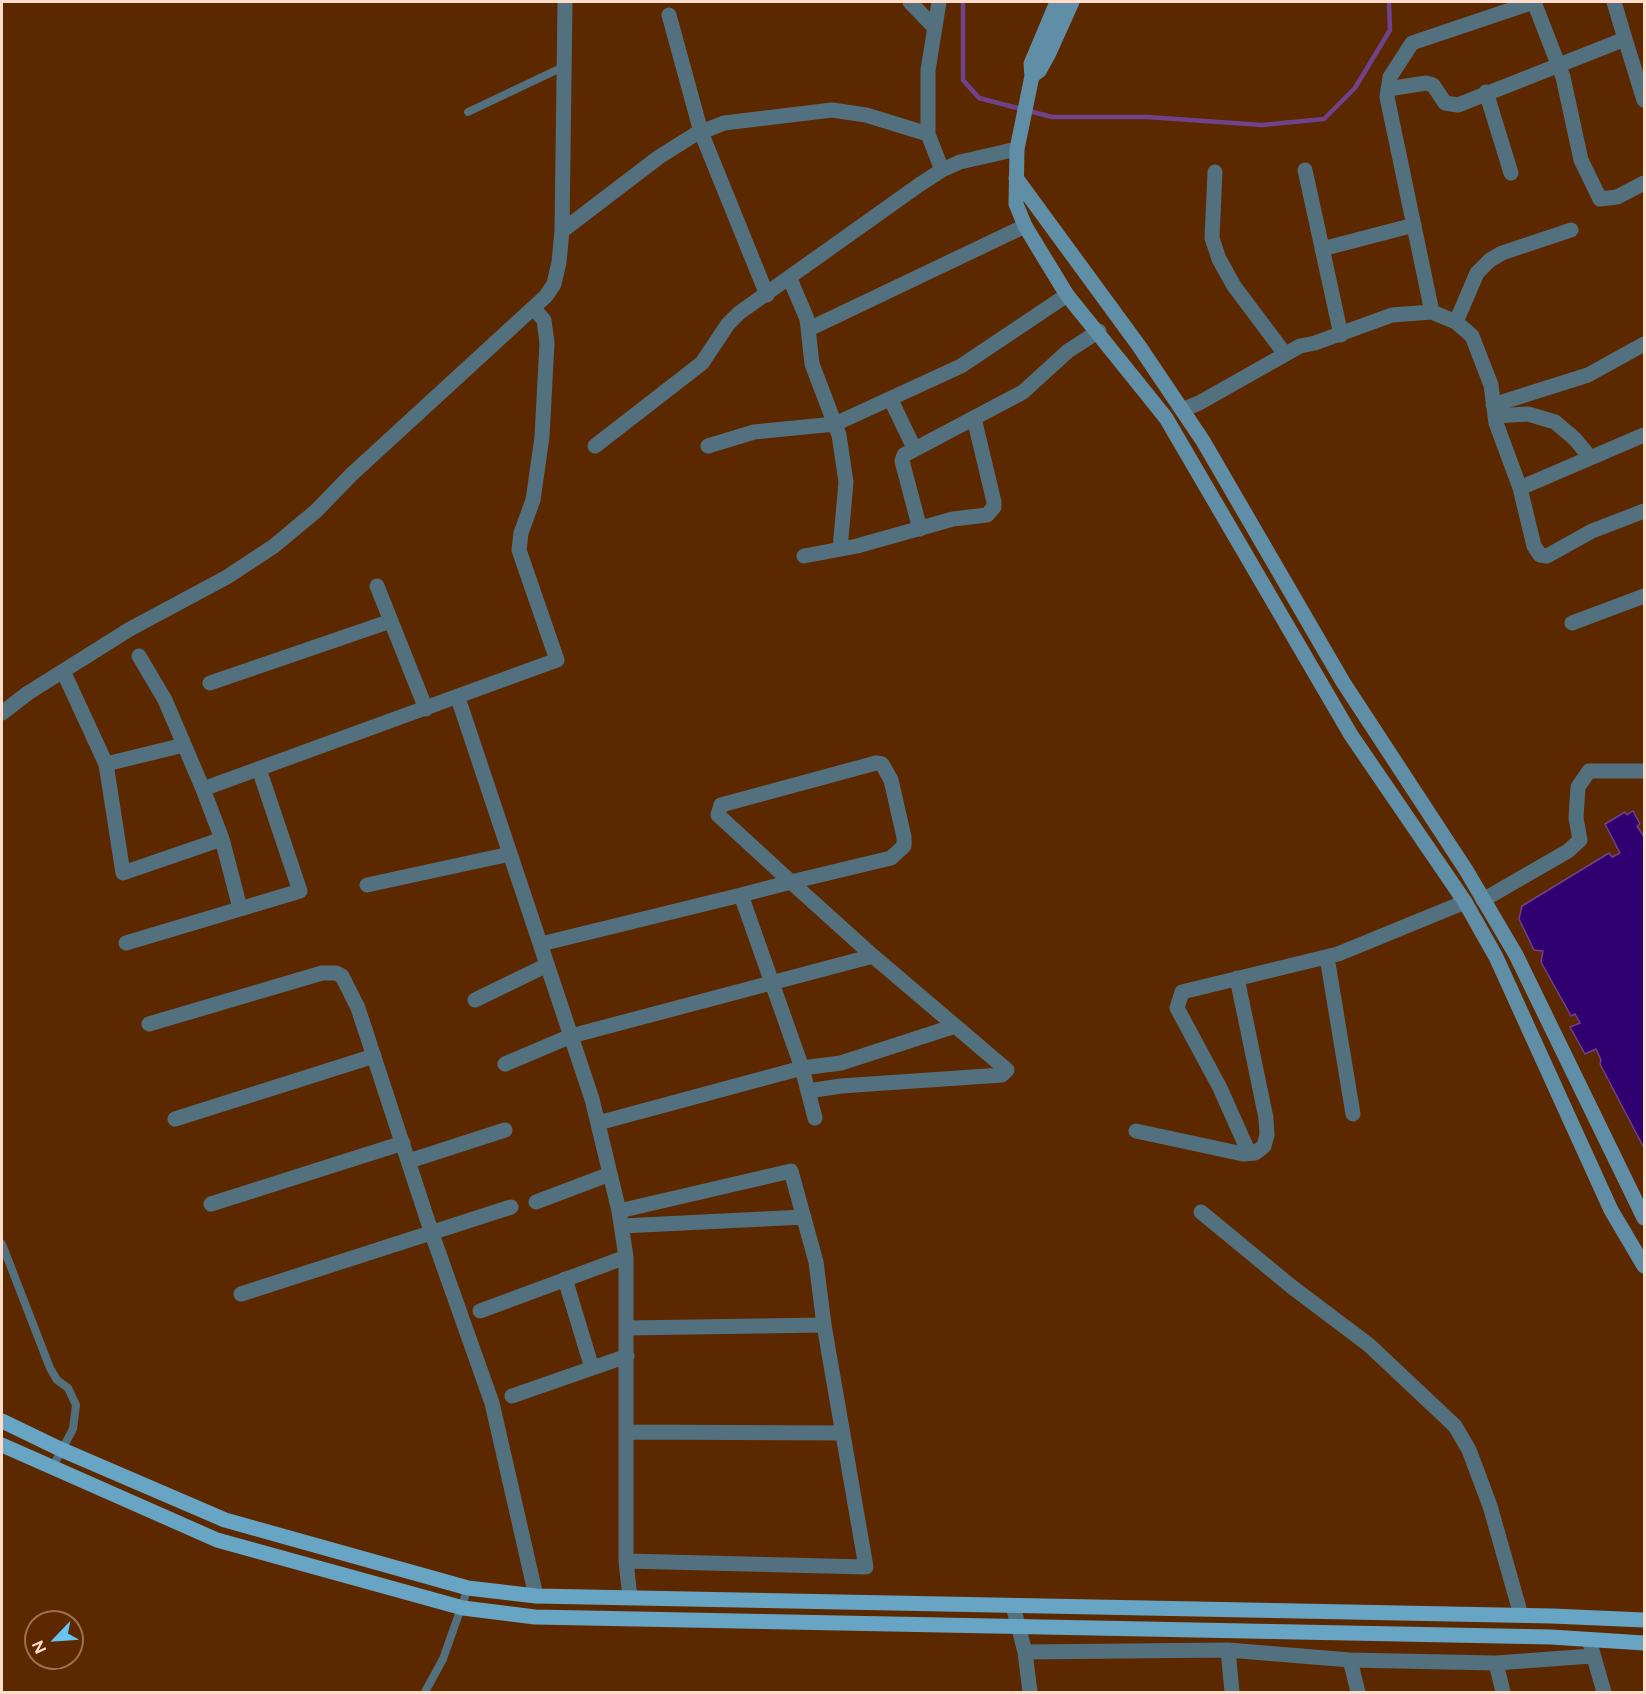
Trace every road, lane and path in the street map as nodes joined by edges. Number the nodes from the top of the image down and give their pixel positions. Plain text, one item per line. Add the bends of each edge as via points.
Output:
1 (565, 2) edge
2 (910, 2) edge
3 (1057, 2) edge
4 (1072, 2) edge
5 (1533, 2) edge
6 (1614, 2) edge
7 (938, 6) edge
8 (669, 15) dead end
9 (934, 27) junction
10 (1625, 39) junction
11 (1558, 63) junction
12 (563, 67) junction
13 (1032, 76) junction
14 (1388, 89) junction
15 (1486, 92) junction
16 (1644, 100) edge
17 (468, 112) dead end
18 (701, 132) junction
19 (928, 134) junction
20 (1017, 149) junction
21 (942, 170) junction
22 (1305, 170) dead end
23 (1215, 172) dead end
24 (1511, 173) dead end
25 (1016, 178) junction
26 (1644, 183) edge
27 (1414, 225) junction
28 (1025, 226) junction
29 (1571, 230) dead end
30 (562, 231) junction
31 (1322, 249) junction
32 (790, 279) junction
33 (1067, 295) junction
34 (767, 296) junction
35 (533, 308) junction
36 (1432, 312) junction
37 (1456, 322) junction
38 (809, 329) junction
39 (1099, 331) junction
40 (1341, 335) junction
41 (1644, 344) edge
42 (1285, 354) junction
43 (891, 400) junction
44 (1182, 410) junction
45 (1494, 411) junction
46 (974, 418) junction
47 (835, 424) junction
48 (1644, 435) edge
49 (708, 446) dead end
50 (595, 447) dead end
51 (914, 448) junction
52 (1589, 456) junction
53 (1520, 488) junction
54 (1644, 511) edge
55 (920, 529) junction
56 (840, 549) junction
57 (804, 556) dead end
58 (377, 586) dead end
59 (1644, 596) edge
60 (392, 621) junction
61 (1572, 623) dead end
62 (139, 656) dead end
63 (63, 671) junction
64 (210, 683) dead end
65 (458, 698) junction
66 (426, 709) junction
67 (2, 713) edge
68 (184, 745) junction
69 (106, 764) junction
70 (259, 769) junction
71 (1644, 771) edge
72 (203, 789) junction
73 (222, 839) junction
74 (510, 854) junction
75 (791, 882) junction
76 (367, 885) dead end
77 (741, 895) junction
78 (1483, 900) junction
79 (1465, 902) junction
80 (240, 908) junction
81 (126, 943) dead end
82 (541, 944) junction
83 (873, 956) junction
84 (1327, 957) junction
85 (548, 965) junction
86 (1237, 978) junction
87 (772, 983) junction
88 (475, 1000) dead end
89 (149, 1024) dead end
90 (955, 1026) junction
91 (571, 1036) junction
92 (374, 1056) junction
93 (505, 1064) dead end
94 (802, 1068) junction
95 (808, 1090) junction
96 (1353, 1114) dead end
97 (815, 1118) dead end
98 (175, 1119) dead end
99 (597, 1123) junction
100 (505, 1130) dead end
101 (1136, 1131) dead end
102 (403, 1143) junction
103 (1249, 1153) junction
104 (409, 1161) junction
105 (610, 1174) junction
106 (1639, 1194) edge
107 (536, 1202) dead end
108 (211, 1204) dead end
109 (511, 1207) dead end
110 (1201, 1212) dead end
111 (804, 1217) junction
112 (621, 1218) junction
113 (1644, 1218) edge
114 (432, 1234) junction
115 (2, 1244) edge
116 (626, 1257) junction
117 (1644, 1266) edge
118 (565, 1279) junction
119 (241, 1294) dead end
120 (480, 1311) dead end
121 (824, 1325) junction
122 (627, 1328) junction
123 (627, 1356) junction
124 (592, 1368) junction
125 (512, 1396) dead end
126 (2, 1421) edge
127 (626, 1432) junction
128 (843, 1433) junction
129 (2, 1445) edge
130 (60, 1449) junction
131 (51, 1469) junction
132 (626, 1561) junction
133 (468, 1588) junction
134 (536, 1596) junction
135 (630, 1598) junction
136 (1013, 1606) junction
137 (463, 1608) junction
138 (1521, 1616) junction
139 (1644, 1620) edge
140 (1019, 1628) junction
141 (1589, 1639) junction
142 (1644, 1643) edge
143 (1228, 1650) junction
144 (1025, 1652) junction
145 (1592, 1656) junction
146 (1350, 1660) junction
147 (1496, 1663) junction
148 (425, 1692) edge
149 (1030, 1692) edge
150 (1232, 1692) edge
151 (1358, 1692) edge
152 (1503, 1692) edge
153 (1604, 1692) edge

1 - 12 street
2 - 9 street
3 - 13 street via 1031,64
4 - 13 street via 1049,53
5 - 11 street
5 - 14 street via 1412,43 1390,77
6 - 10 street
7 - 9 street
8 - 18 street
9 - 19 street via 928,70
10 - 11 street
10 - 16 street
11 - 15 street
11 - 26 street via 1581,160 1600,199 1617,197
12 - 17 lane
12 - 30 street
13 - 20 street
14 - 15 street via 1426,83 1433,85 1450,106
14 - 27 street
15 - 24 street
18 - 19 street via 724,123 832,110 866,115
18 - 30 street via 659,157
18 - 34 street
19 - 21 street
20 - 21 street
20 - 25 street
21 - 32 street
22 - 31 street
23 - 42 street via 1212,238 1219,259 1234,286
25 - 28 street via 1016,204
25 - 44 street
27 - 31 street
27 - 36 street
28 - 33 street
28 - 38 street
29 - 37 street via 1490,260 1477,273
30 - 35 street via 554,284
31 - 40 street
32 - 34 street
32 - 38 street
33 - 39 street
33 - 43 street via 961,366
34 - 50 street via 728,324 702,363
35 - 63 street via 274,546
35 - 65 street via 544,320 547,343 542,437 533,500 519,550 557,660
36 - 37 street
36 - 40 street via 1392,315
37 - 45 street via 1472,336 1491,385
38 - 47 street via 812,364
39 - 46 street via 1068,351 1023,392
39 - 79 street via 1166,418 1351,735
40 - 42 street
41 - 45 street via 1588,375
42 - 44 street
43 - 47 street
43 - 51 street
44 - 78 street via 1343,682
45 - 52 street via 1528,414 1555,422
45 - 53 street
46 - 51 street
46 - 55 street via 994,507 987,515 953,519
47 - 49 street via 754,432
47 - 56 street via 846,482
48 - 52 street
51 - 55 street via 902,461
52 - 53 street
53 - 54 street via 1534,546 1540,555 1547,556 1592,531
55 - 56 street
56 - 57 street
58 - 60 street
59 - 61 street
60 - 64 street
60 - 66 street
62 - 68 street via 165,700
63 - 67 street
63 - 69 street
65 - 66 street
65 - 74 street
66 - 70 street
68 - 69 street
68 - 72 street
69 - 73 street via 123,873
70 - 72 street
70 - 80 street via 300,891
71 - 78 street via 1589,771 1578,787 1576,818 1580,840 1568,851
72 - 73 street
73 - 80 street
74 - 76 street
74 - 82 street
75 - 75 street via 720,819 717,809 882,764 891,780 904,837 899,854
75 - 77 street
75 - 83 street
77 - 82 street
77 - 87 street
78 - 106 street via 1516,955
79 - 84 street
79 - 117 street via 1496,957 1611,1210
80 - 81 street
82 - 85 street
83 - 87 street
83 - 90 street
84 - 86 street
84 - 96 street
85 - 88 street
85 - 91 street
86 - 103 street via 1266,1118 1264,1146
86 - 103 street via 1182,992 1177,1008
87 - 91 street
87 - 94 street
89 - 92 street via 322,973 336,973 342,976 353,998
90 - 94 street via 841,1063
90 - 95 street via 1007,1070 1002,1075
91 - 93 street
91 - 99 street
92 - 98 street
92 - 102 street
94 - 95 street
94 - 99 street
95 - 97 street
99 - 105 street
100 - 104 street
101 - 103 street
102 - 104 street
102 - 108 street
104 - 114 street
105 - 107 street
105 - 112 street
106 - 113 street
109 - 114 street
110 - 138 street via 1369,1345 1455,1426 1469,1450 1490,1506
111 - 112 street
111 - 112 street via 791,1171
111 - 121 street via 816,1262
112 - 116 street
114 - 119 street
114 - 134 street via 492,1403
115 - 130 lane via 50,1368 68,1388 76,1405 73,1429
116 - 118 street
116 - 122 street
118 - 120 street
118 - 124 street
121 - 122 street
121 - 128 street
122 - 123 street
123 - 124 street
123 - 127 street
124 - 125 street
126 - 130 main road
127 - 128 street
127 - 132 street
128 - 132 street via 866,1567
129 - 131 main road
130 - 131 lane
130 - 133 main road via 225,1520
131 - 137 main road via 218,1540
132 - 135 street
133 - 134 main road
133 - 137 lane
134 - 135 main road
135 - 136 main road
136 - 138 main road
136 - 140 street
137 - 140 main road via 535,1617
137 - 148 lane
138 - 139 main road
140 - 141 main road
140 - 144 street
141 - 142 main road
141 - 145 street
143 - 144 street
143 - 146 street
143 - 150 street
144 - 149 street
145 - 147 street
145 - 153 street
146 - 147 street
146 - 151 street
147 - 152 street

